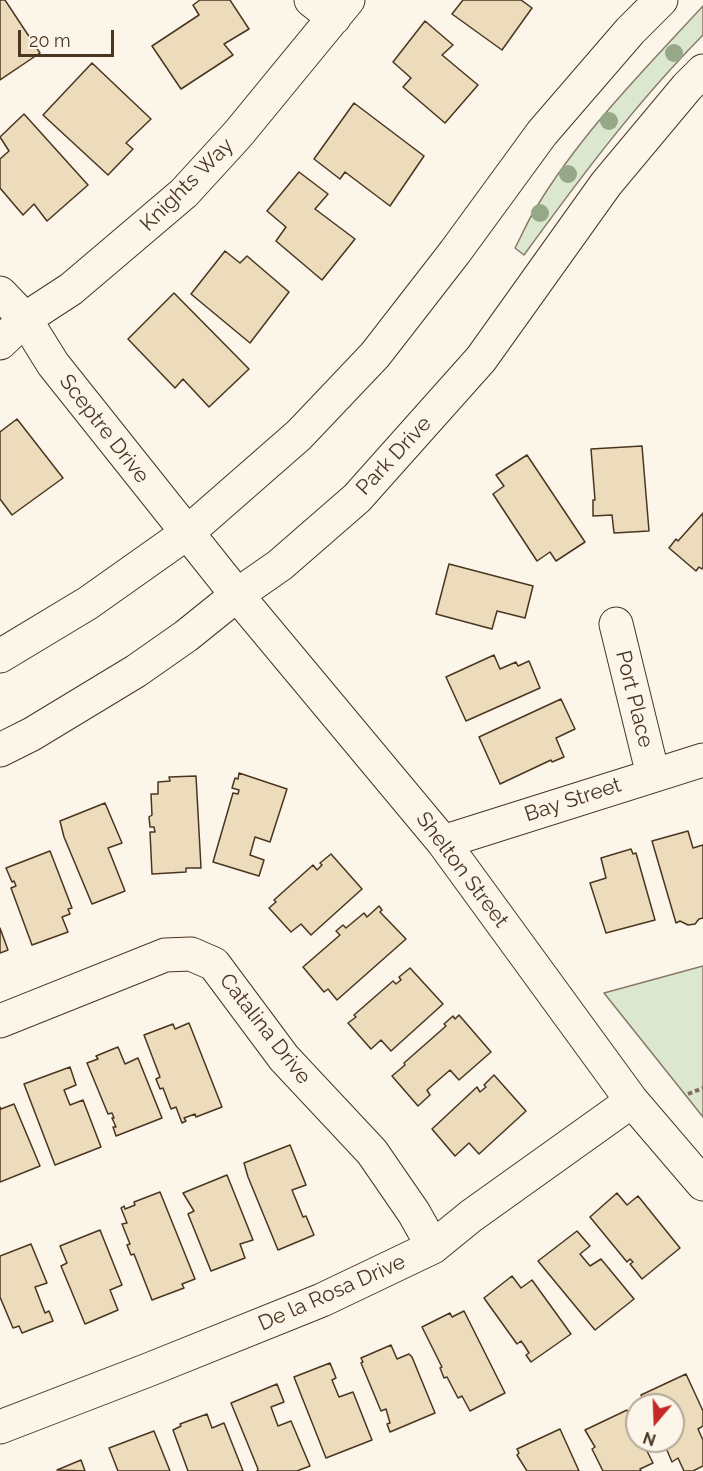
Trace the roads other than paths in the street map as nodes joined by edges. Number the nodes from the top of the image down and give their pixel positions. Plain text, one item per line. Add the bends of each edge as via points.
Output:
1 (661, 0) edge
2 (331, 6) edge
3 (703, 71) edge
4 (0, 293) edge
5 (25, 319) junction
6 (0, 343) edge
7 (188, 532) junction
8 (212, 562) joint
9 (237, 595) junction
10 (616, 624) dead end
11 (0, 657) edge
12 (0, 750) edge
13 (703, 760) edge
14 (653, 774) junction
15 (443, 842) junction
16 (0, 1021) edge
17 (632, 1101) junction
18 (703, 1184) edge
19 (433, 1247) junction
20 (0, 1427) edge

1 - 7 street via 542,133 375,355 299,435
2 - 5 street, Knights Way via 238,134 184,193 71,289
3 - 9 street, Park Drive via 606,184 481,359 436,412 357,498 280,565
4 - 5 street, Sceptre Drive
5 - 6 street, Knights Way
5 - 7 street, Sceptre Drive via 53,364
7 - 8 street, Sceptre Drive
7 - 11 street via 88,603
8 - 9 street, Shelton Street
9 - 12 street, Park Drive via 136,670
9 - 15 street, Shelton Street
10 - 14 street, Port Place
13 - 14 street, Bay Street
14 - 15 street, Bay Street
15 - 17 street, Shelton Street
16 - 19 street, Catalina Drive via 165,955 191,954 214,964 284,1059 372,1152
17 - 18 street, Shelton Street
17 - 19 street, De la Rosa Drive
19 - 20 street, De la Rosa Drive via 322,1300

